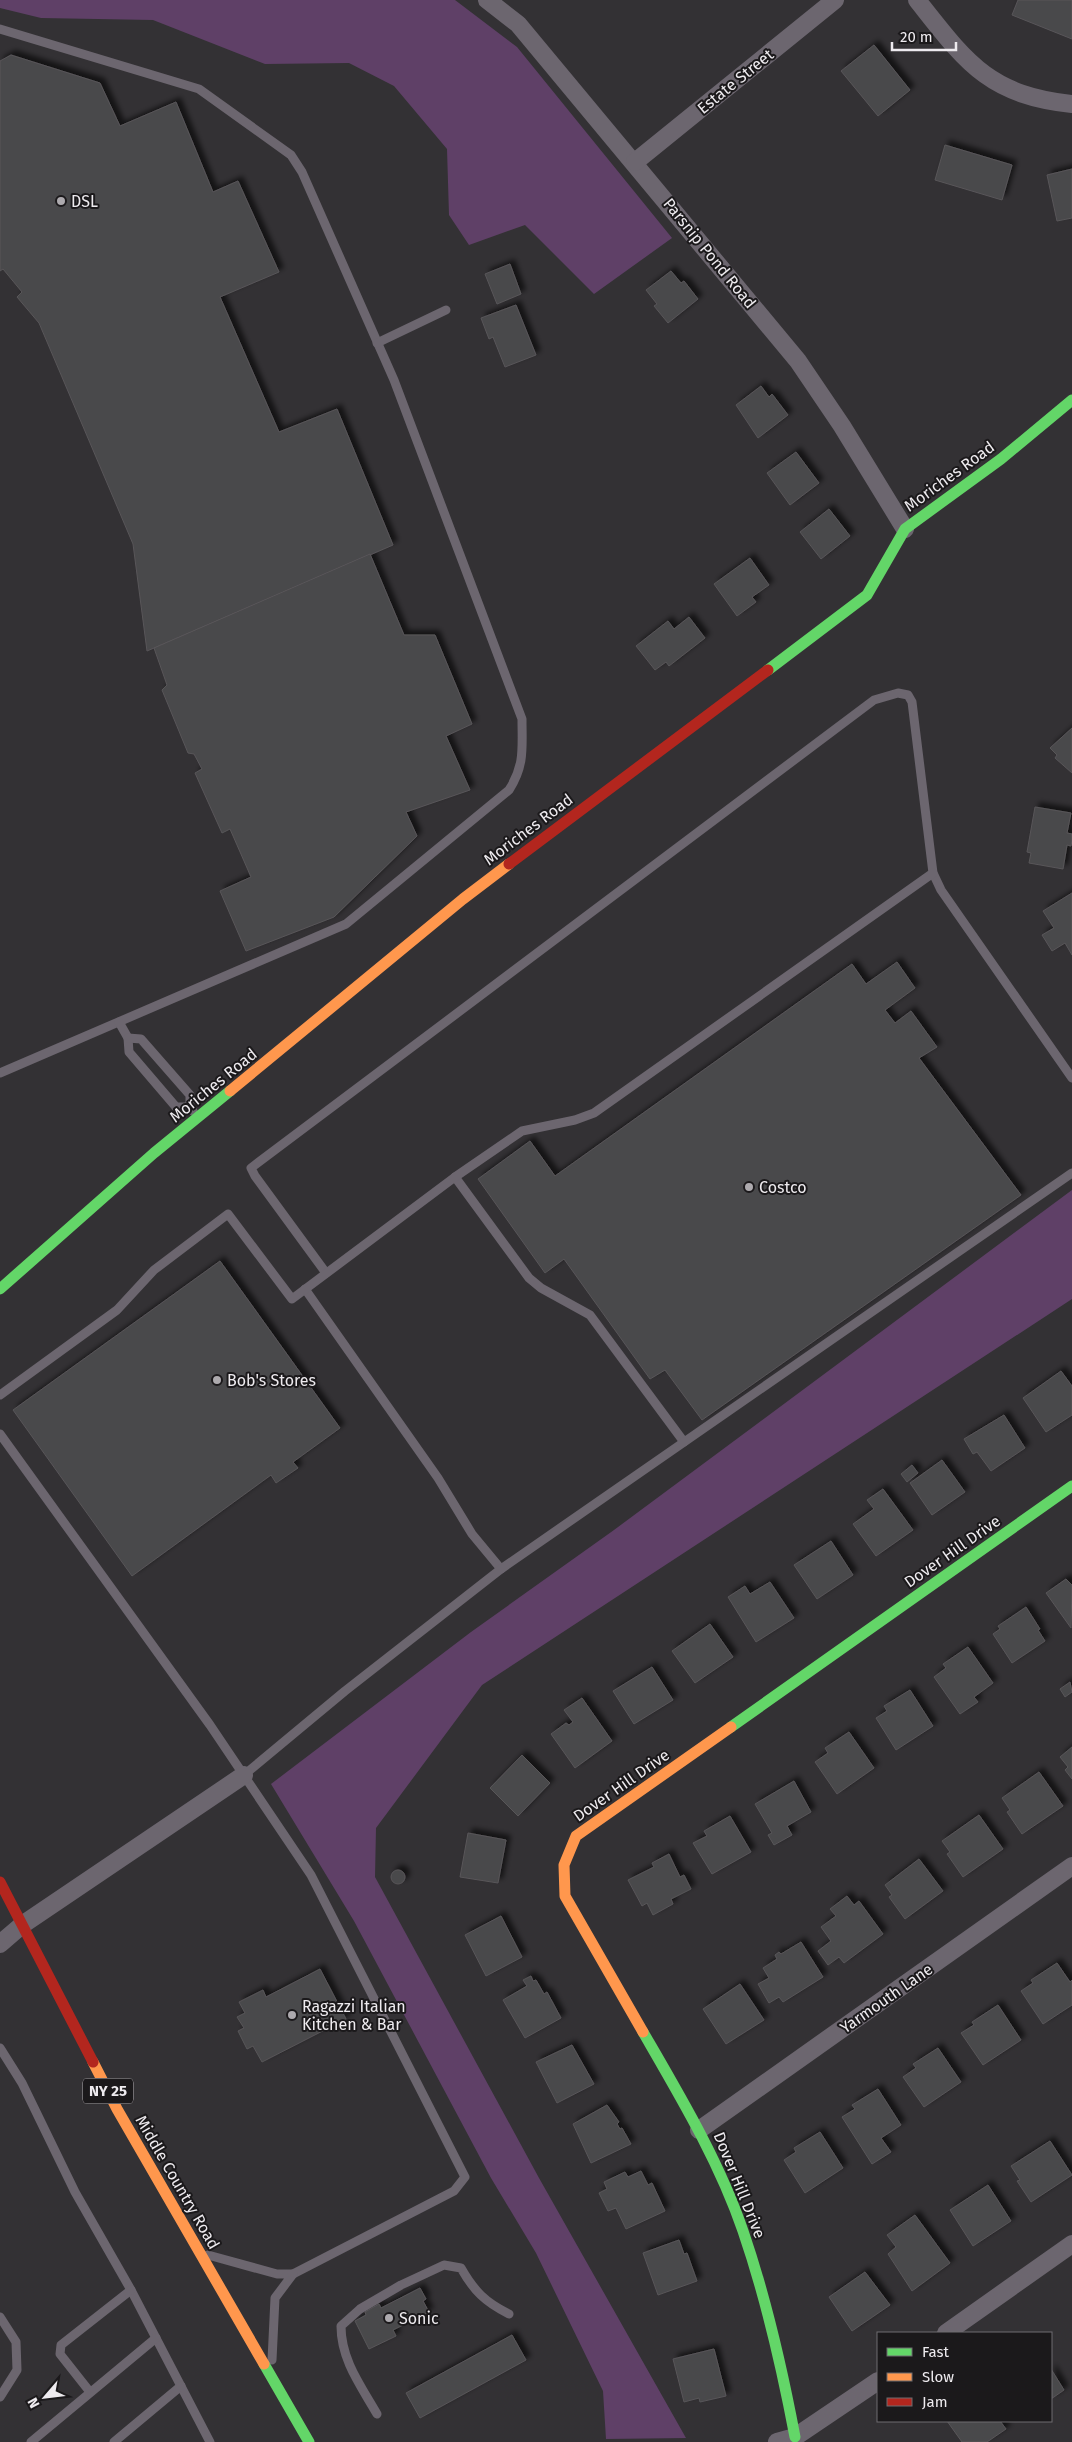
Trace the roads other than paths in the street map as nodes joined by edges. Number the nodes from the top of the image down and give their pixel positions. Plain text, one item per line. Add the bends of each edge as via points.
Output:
1 (487, 0) edge
2 (835, 0) edge
3 (917, 0) edge
4 (0, 29) edge
5 (1072, 104) edge
6 (634, 162) junction
7 (446, 310) dead end
8 (377, 343) junction
9 (1072, 400) edge
10 (905, 529) junction
11 (933, 873) junction
12 (119, 1022) junction
13 (128, 1038) junction
14 (0, 1072) edge
15 (1072, 1078) edge
16 (190, 1107) junction
17 (199, 1118) junction
18 (1072, 1173) edge
19 (455, 1177) junction
20 (326, 1273) junction
21 (0, 1289) edge
22 (305, 1289) junction
23 (0, 1395) edge
24 (0, 1434) edge
25 (684, 1442) junction
26 (1072, 1486) edge
27 (501, 1569) junction
28 (244, 1775) junction
29 (1072, 1866) edge
30 (0, 1882) edge
31 (22, 1925) junction
32 (0, 1944) edge
33 (0, 2048) edge
34 (700, 2130) junction
35 (1072, 2244) edge
36 (200, 2252) junction
37 (293, 2274) junction
38 (131, 2290) junction
39 (509, 2314) dead end
40 (0, 2317) edge
41 (947, 2332) edge
42 (156, 2338) junction
43 (271, 2376) junction
44 (877, 2382) edge
45 (181, 2386) junction
46 (90, 2392) junction
47 (0, 2397) edge
48 (377, 2414) dead end
49 (795, 2437) junction
50 (31, 2442) edge
51 (114, 2442) edge
52 (210, 2442) edge
53 (309, 2442) edge
54 (777, 2442) edge

1 - 6 street, Parsnip Pond Road via 518,24
2 - 6 street, Estate Street
3 - 5 street via 949,41 976,68 1001,86 1048,102
4 - 8 lane via 199,89 291,155 302,172
6 - 10 street, Parsnip Pond Road via 798,362 842,426
7 - 8 lane
8 - 12 lane via 394,380 522,719 520,774 510,790 346,924
9 - 10 street, Moriches Road via 1001,459
10 - 17 street, Moriches Road via 867,595 463,899
11 - 15 lane via 941,890
11 - 19 lane via 594,1113 522,1131
11 - 20 lane via 912,702 908,694 898,693 874,700 251,1168
12 - 13 lane
12 - 14 lane
13 - 16 lane via 141,1039 190,1095
13 - 16 lane via 129,1052 176,1107
16 - 17 lane
17 - 21 street, Moriches Road via 154,1153
18 - 25 lane
19 - 20 lane
19 - 25 lane via 529,1278 590,1315
20 - 22 lane
22 - 23 lane via 292,1299 228,1214 154,1270 117,1310
22 - 27 lane via 438,1478 472,1534
24 - 28 lane
25 - 27 lane
26 - 34 street, Dover Hill Drive via 576,1836 564,1865 565,1896
27 - 28 lane
28 - 31 street
28 - 37 lane via 311,1875 465,2177 454,2191
29 - 34 street, Yarmouth Lane
30 - 31 street, Middle Country Road / NY 25
31 - 32 street
31 - 36 street, Middle Country Road / NY 25 via 117,2109
33 - 38 lane via 22,2083 75,2192
34 - 49 street, Dover Hill Drive via 743,2231 782,2367
35 - 41 street
36 - 37 lane via 277,2274
36 - 43 street, Middle Country Road / NY 25
37 - 43 lane via 275,2298
38 - 42 lane
38 - 46 lane via 61,2345 60,2354
39 - 48 lane via 488,2304 469,2283 461,2268 444,2265 360,2309 341,2326 341,2342 347,2362
40 - 47 lane via 16,2342 17,2370
42 - 45 lane
42 - 46 lane
43 - 53 street, Middle Country Road / NY 25
44 - 49 street
45 - 51 lane
45 - 52 lane
46 - 50 lane
49 - 54 street

